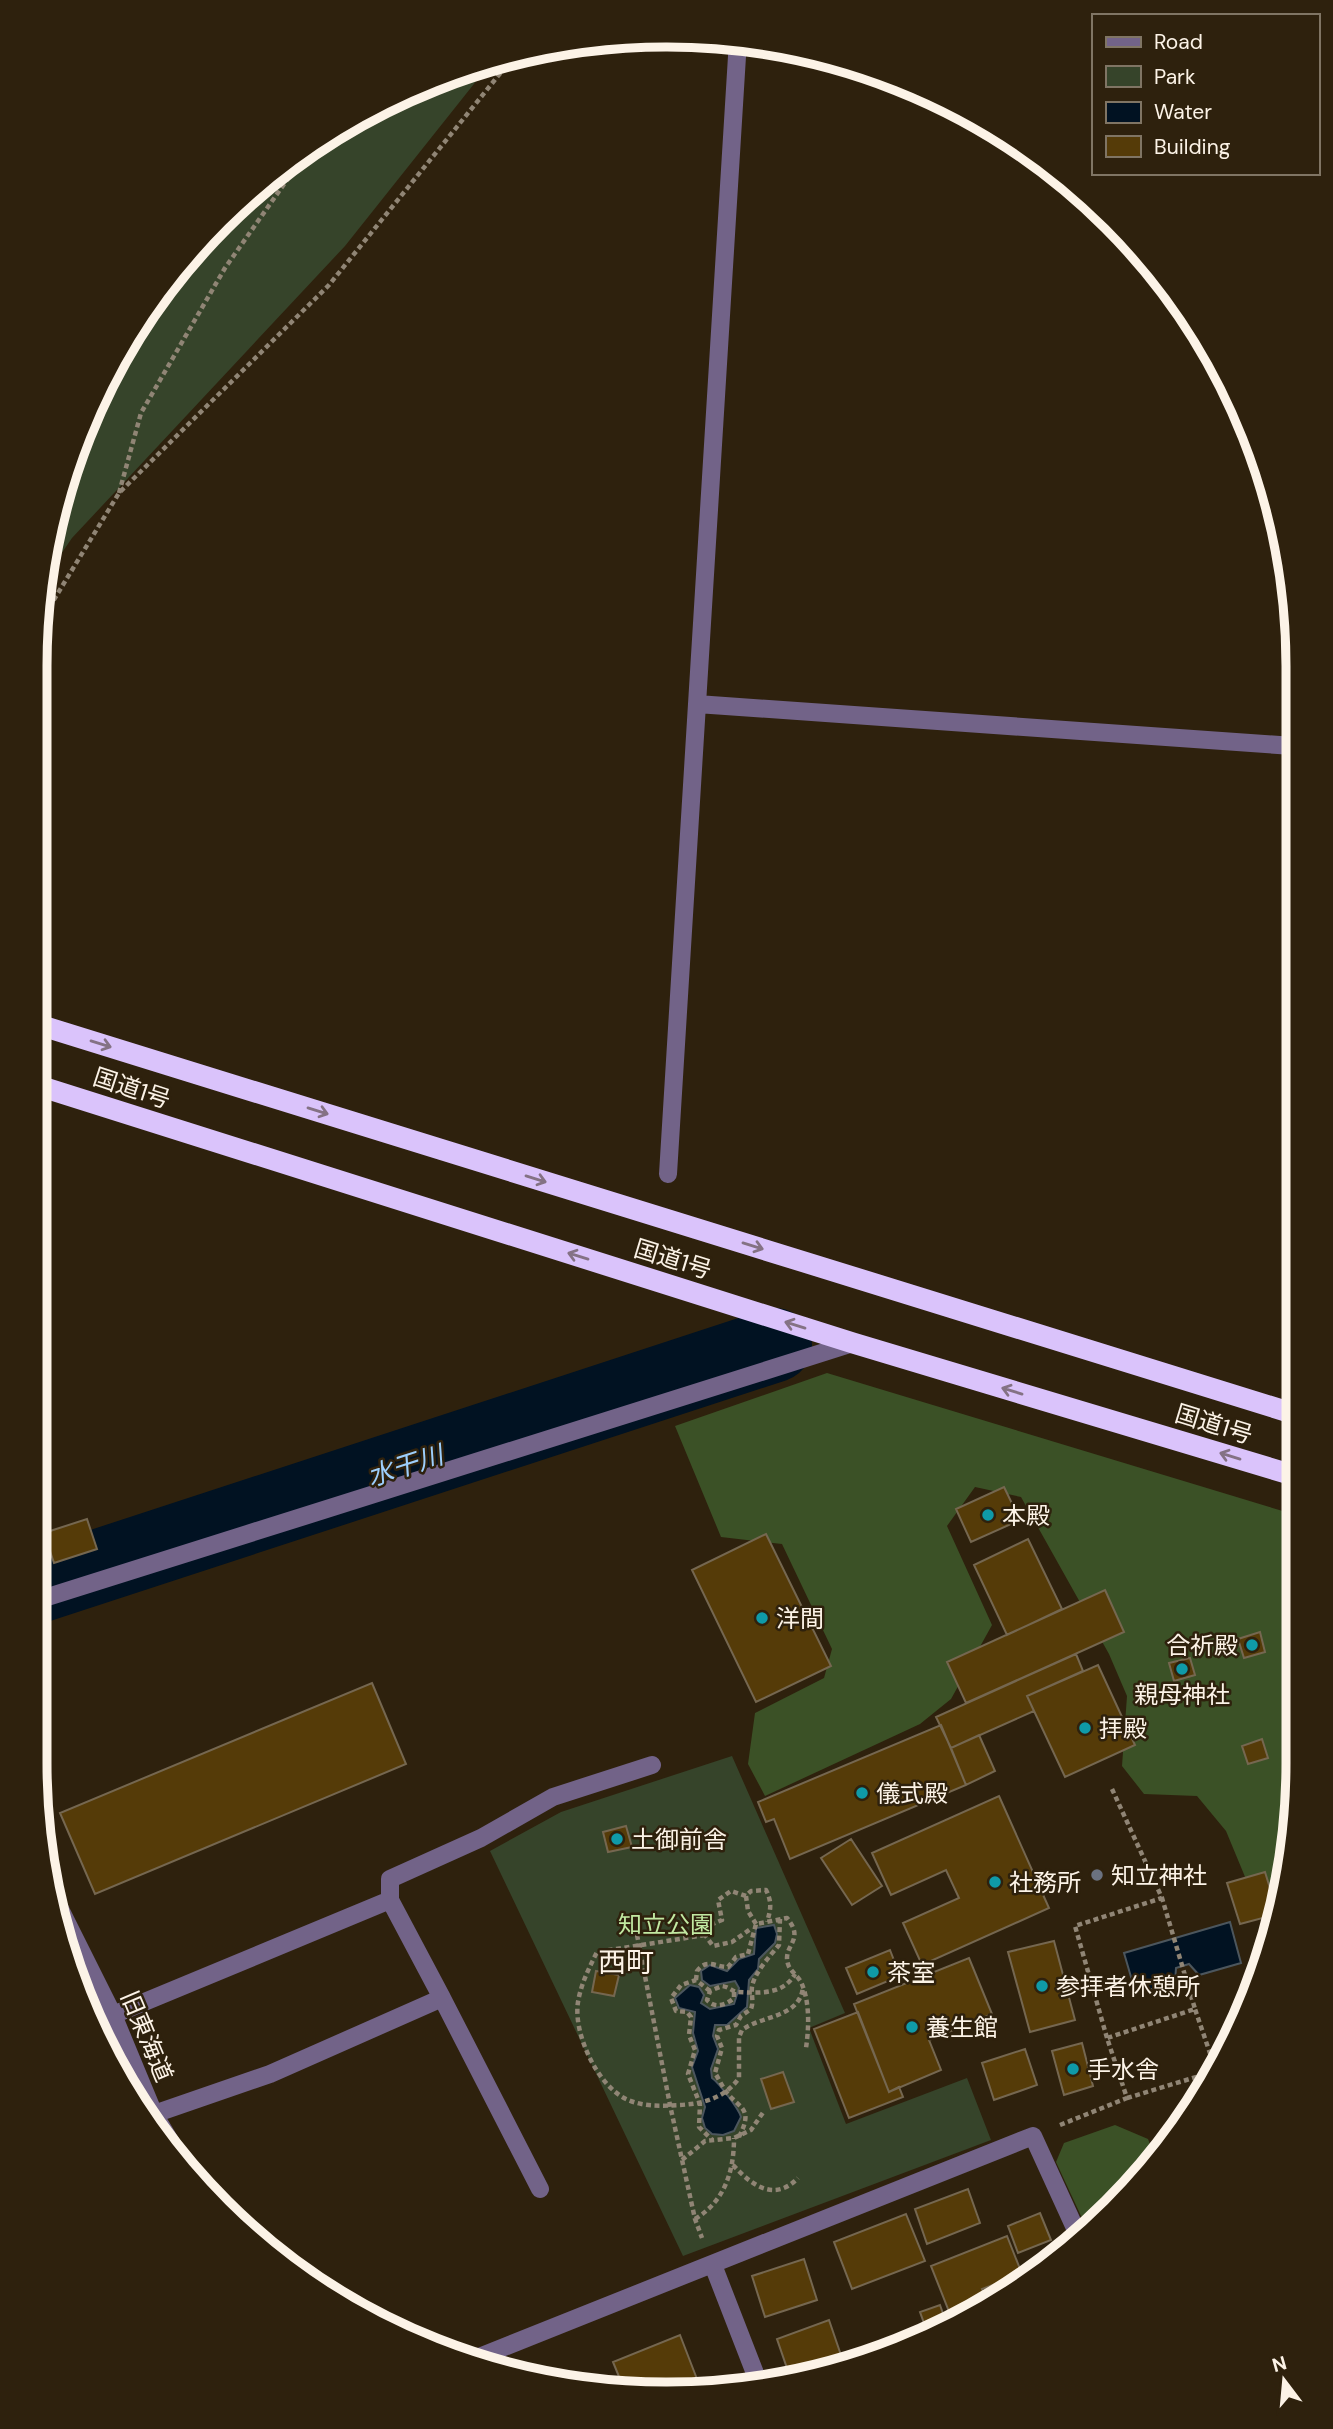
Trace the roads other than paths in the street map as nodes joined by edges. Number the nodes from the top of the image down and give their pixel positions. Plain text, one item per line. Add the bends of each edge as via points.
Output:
1 (737, 52) edge
2 (697, 704) junction
3 (1286, 746) edge
4 (47, 1027) edge
5 (47, 1088) edge
6 (668, 1174) dead end
7 (853, 1343) junction
8 (1286, 1411) edge
9 (1286, 1473) edge
10 (47, 1597) edge
11 (652, 1765) dead end
12 (390, 1900) junction
13 (70, 1928) edge
14 (442, 1998) junction
15 (113, 2015) junction
16 (138, 2085) edge
17 (156, 2113) edge
18 (540, 2189) dead end
19 (1075, 2228) edge
20 (713, 2265) junction
21 (485, 2355) edge
22 (756, 2375) edge

1 - 2 street
2 - 3 street
2 - 6 street
4 -> 8 highway, 国道1号
7 -> 5 highway, 国道1号
9 -> 7 highway, 国道1号
7 - 10 street
11 - 12 street via 553,1797 481,1838 390,1879
12 - 14 street
12 - 15 street
13 - 15 street, 旧東海道
14 - 17 street via 271,2074
14 - 18 street
15 - 16 street, 旧東海道
19 - 20 street via 1033,2136
20 - 21 street
20 - 22 street

